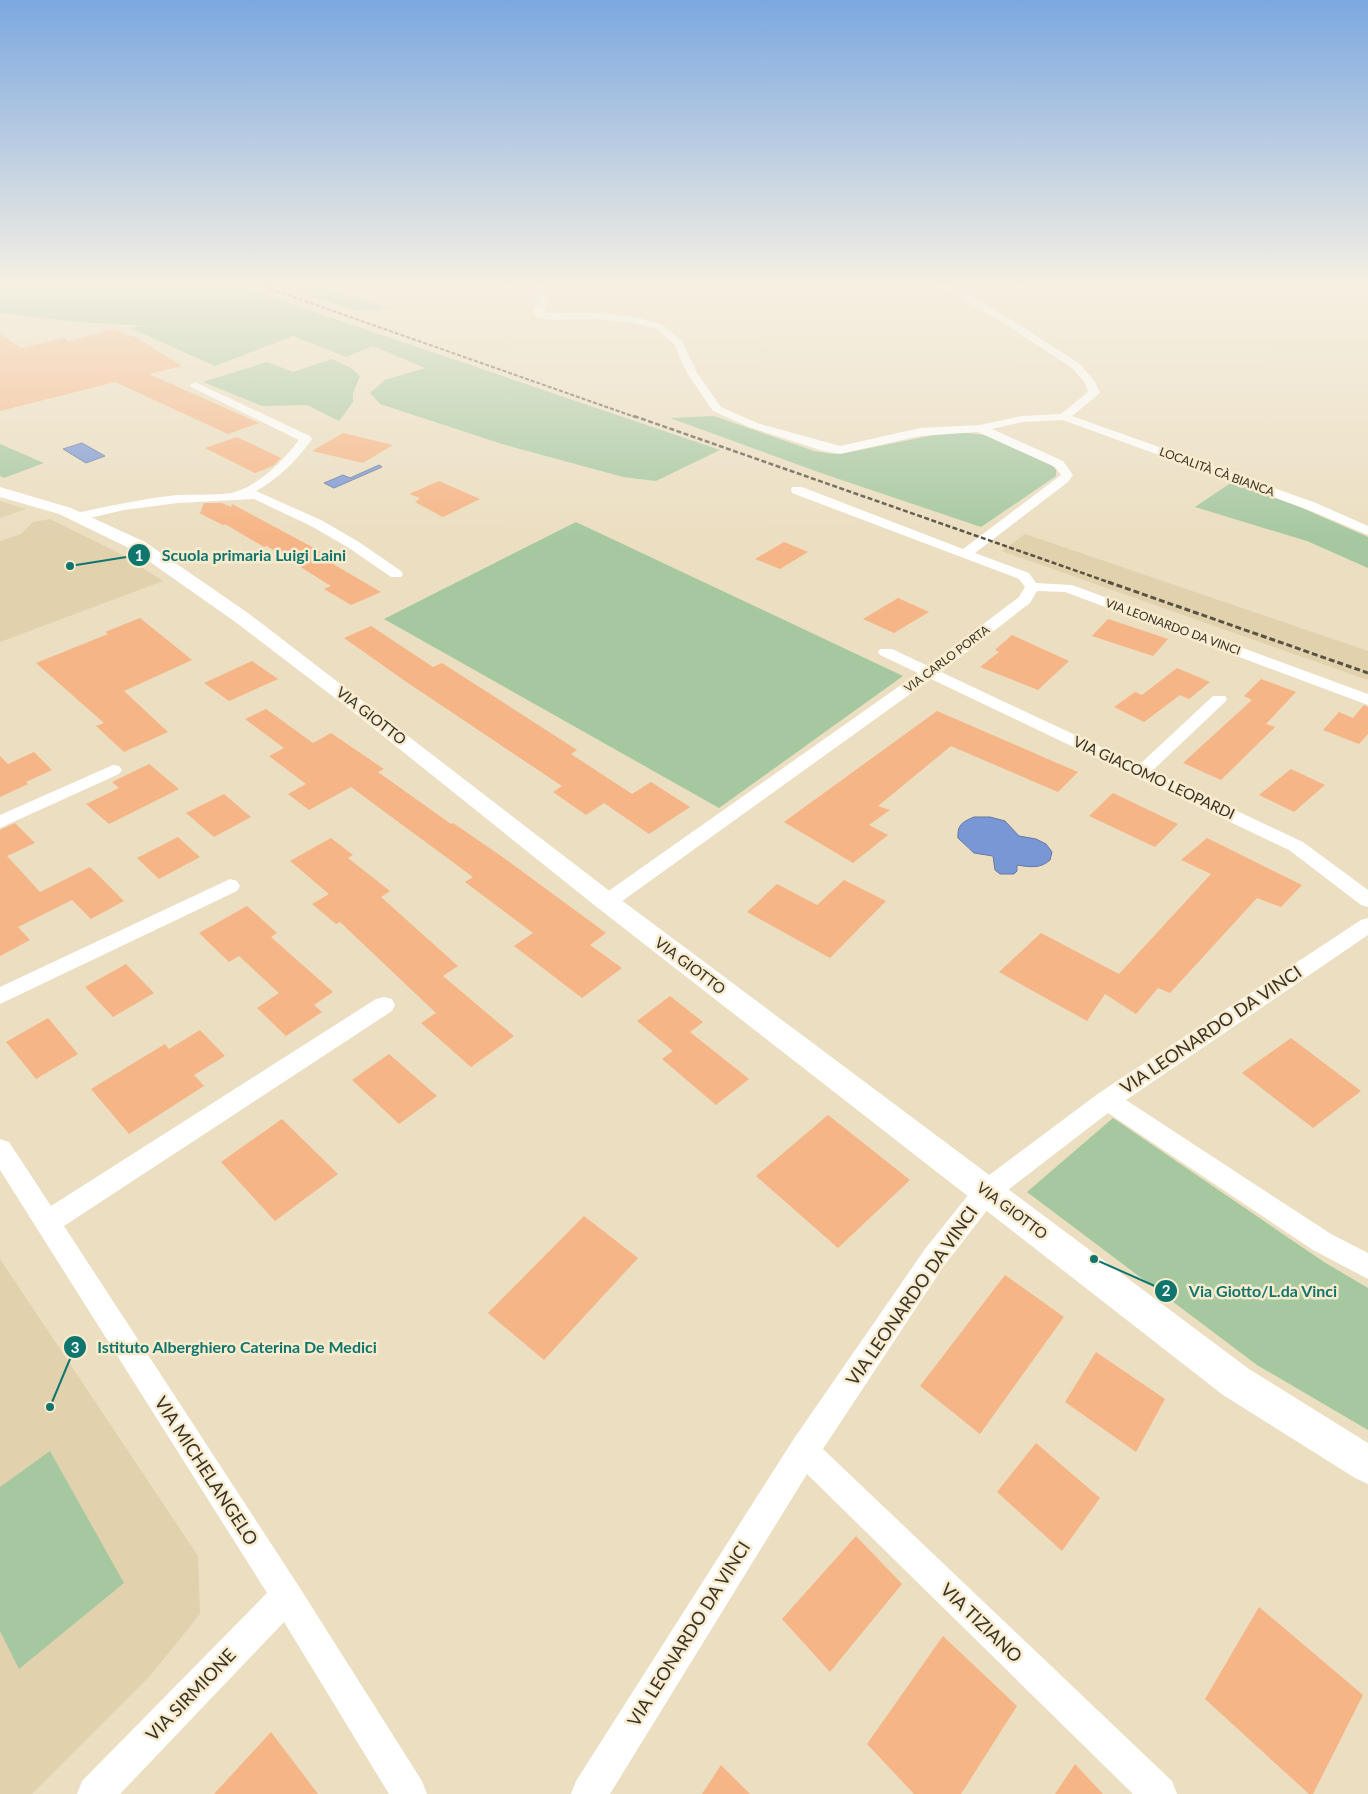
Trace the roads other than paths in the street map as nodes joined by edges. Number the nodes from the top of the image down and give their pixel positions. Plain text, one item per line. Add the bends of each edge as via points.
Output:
1 (690, 369) edge
2 (1078, 369) edge
3 (195, 385) dead end
4 (1064, 417) junction
5 (980, 428) junction
6 (797, 490) dead end
7 (0, 492) edge
8 (240, 494) junction
9 (76, 517) junction
10 (1368, 531) edge
11 (965, 554) junction
12 (396, 574) dead end
13 (1032, 587) junction
14 (886, 652) dead end
15 (928, 674) junction
16 (1220, 699) dead end
17 (1368, 700) edge
18 (113, 770) dead end
19 (1142, 771) junction
20 (0, 822) edge
21 (230, 886) dead end
22 (1368, 900) edge
23 (607, 902) junction
24 (1368, 925) edge
25 (0, 996) edge
26 (384, 1004) dead end
27 (1107, 1100) junction
28 (0, 1149) edge
29 (986, 1192) junction
30 (46, 1223) junction
31 (1368, 1268) edge
32 (804, 1451) junction
33 (1368, 1465) edge
34 (287, 1596) junction
35 (95, 1794) edge
36 (410, 1794) edge
37 (589, 1794) edge
38 (1158, 1794) edge

1 - 5 street via 717,409 753,425 824,447 840,450 920,432
2 - 4 street via 1090,382 1094,393
3 - 8 street via 306,439 270,478
4 - 5 street via 1022,419
4 - 10 street, LOCALITÀ CÀ BIANCA via 1294,500
5 - 11 street via 1059,464 1067,475
6 - 11 street
7 - 9 street, VIA GIOTTO
8 - 9 street via 124,506
8 - 12 street via 256,495 316,523
9 - 23 street, VIA GIOTTO via 139,546 241,617
11 - 13 street via 1024,576
13 - 15 street, VIA CARLO PORTA via 1025,600
13 - 17 street, VIA LEONARDO DA VINCI via 1067,588
14 - 15 street, VIA GIACOMO LEOPARDI
15 - 19 street, VIA GIACOMO LEOPARDI
15 - 23 street, VIA CARLO PORTA
16 - 19 street
18 - 20 street
19 - 22 street, VIA GIACOMO LEOPARDI via 1296,846
21 - 25 street
23 - 29 street, VIA GIOTTO
24 - 27 street, VIA LEONARDO DA VINCI
26 - 30 street
27 - 29 street, VIA LEONARDO DA VINCI
27 - 31 street via 1322,1242
28 - 30 street, VIA MICHELANGELO
29 - 32 street, VIA LEONARDO DA VINCI via 934,1258
29 - 33 street, VIA GIOTTO via 1236,1382
30 - 34 street, VIA MICHELANGELO
32 - 37 street, VIA LEONARDO DA VINCI
32 - 38 street, VIA TIZIANO
34 - 35 street, VIA SIRMIONE
34 - 36 street, VIA MICHELANGELO

